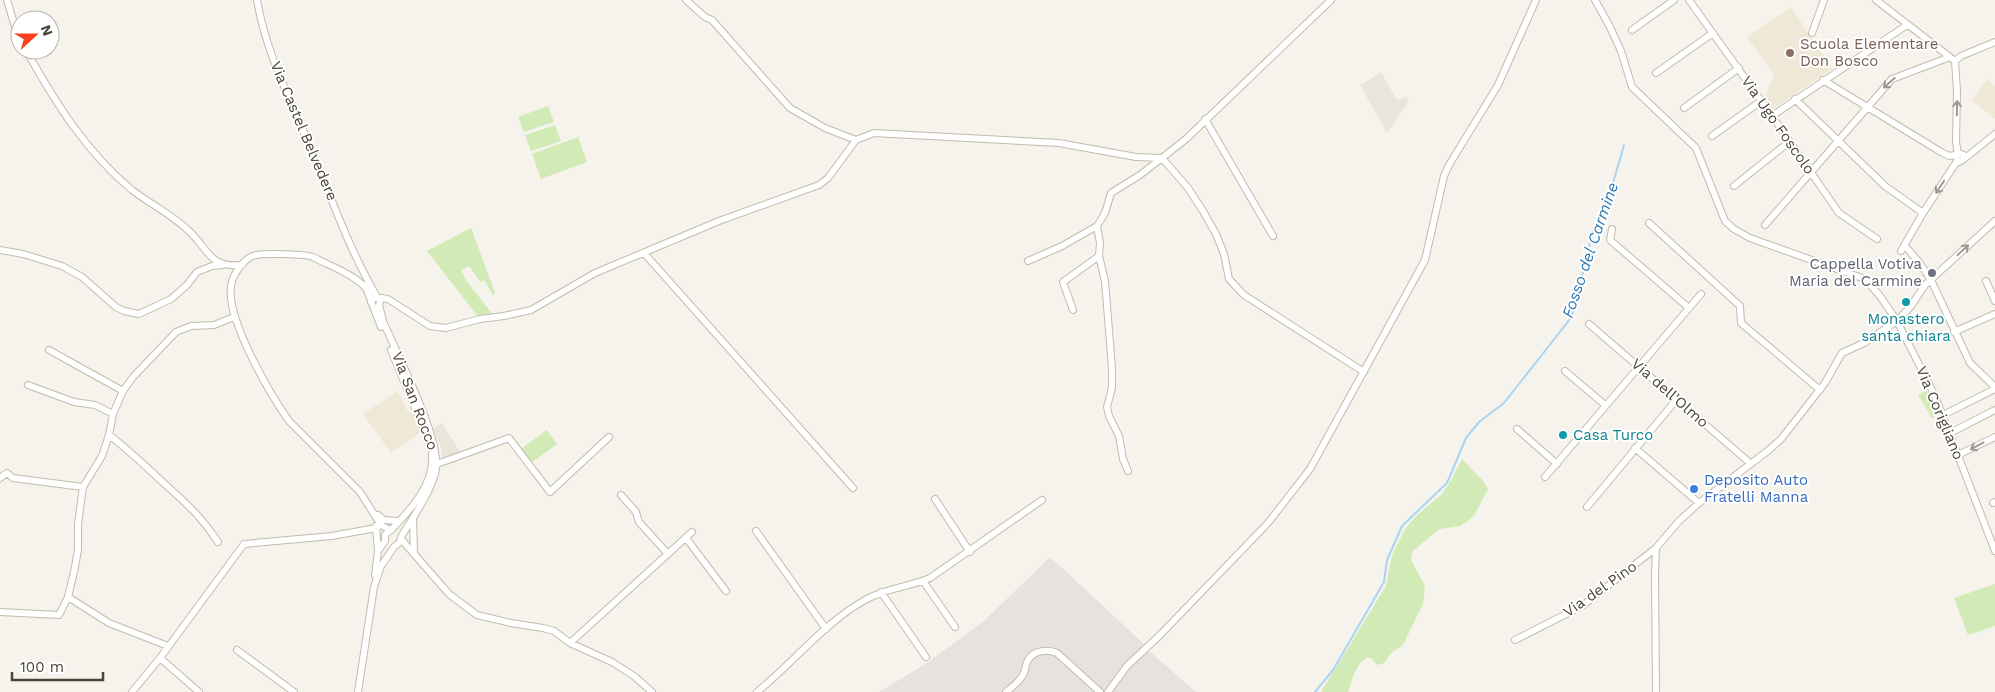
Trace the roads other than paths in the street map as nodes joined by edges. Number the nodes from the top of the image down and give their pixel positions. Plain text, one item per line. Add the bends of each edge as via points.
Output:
1 (257, 0) edge
2 (686, 0) edge
3 (1331, 0) edge
4 (1536, 0) edge
5 (1595, 0) edge
6 (1674, 0) edge
7 (1689, 0) edge
8 (1824, 0) edge
9 (1876, 0) edge
10 (1907, 25) junction
11 (1632, 30) dead end
12 (1712, 33) junction
13 (1812, 33) dead end
14 (1995, 42) edge
15 (1952, 59) junction
16 (32, 60) edge
17 (1739, 68) junction
18 (1656, 73) dead end
19 (1823, 80) junction
20 (1796, 99) junction
21 (1761, 101) junction
22 (1867, 106) junction
23 (1684, 108) dead end
24 (1772, 116) junction
25 (1205, 119) junction
26 (1995, 134) edge
27 (1712, 136) dead end
28 (856, 140) junction
29 (1838, 140) junction
30 (1789, 142) junction
31 (1162, 158) junction
32 (1959, 158) junction
33 (1810, 171) junction
34 (1734, 186) dead end
35 (1923, 213) junction
36 (1995, 220) edge
37 (1648, 223) dead end
38 (1765, 225) dead end
39 (1097, 226) junction
40 (1612, 229) dead end
41 (1273, 236) dead end
42 (1878, 239) dead end
43 (0, 250) edge
44 (644, 253) junction
45 (1098, 256) junction
46 (356, 260) junction
47 (1028, 261) dead end
48 (225, 265) junction
49 (242, 265) junction
50 (1930, 280) junction
51 (1986, 281) dead end
52 (365, 287) junction
53 (1701, 294) dead end
54 (1995, 301) edge
55 (376, 304) junction
56 (396, 304) junction
57 (1688, 308) junction
58 (1073, 310) dead end
59 (1995, 314) edge
60 (234, 317) junction
61 (1897, 321) junction
62 (1589, 324) dead end
63 (1954, 332) junction
64 (49, 350) dead end
65 (1639, 366) junction
66 (1565, 371) dead end
67 (1364, 372) junction
68 (28, 385) dead end
69 (1995, 388) edge
70 (1820, 390) junction
71 (123, 391) junction
72 (1677, 399) junction
73 (1605, 405) junction
74 (1995, 410) edge
75 (114, 414) junction
76 (1943, 415) junction
77 (1517, 429) dead end
78 (1950, 433) junction
79 (109, 435) junction
80 (1995, 436) edge
81 (609, 437) dead end
82 (1636, 448) junction
83 (1958, 455) junction
84 (1750, 463) junction
85 (437, 464) junction
86 (1557, 464) junction
87 (1128, 471) dead end
88 (1545, 477) dead end
89 (0, 478) edge
90 (84, 487) junction
91 (853, 488) dead end
92 (621, 495) dead end
93 (935, 499) dead end
94 (1042, 500) dead end
95 (1699, 503) junction
96 (369, 506) junction
97 (1586, 507) dead end
98 (413, 517) junction
99 (399, 520) junction
100 (379, 526) junction
101 (391, 530) junction
102 (756, 531) dead end
103 (692, 532) dead end
104 (401, 538) junction
105 (686, 538) junction
106 (385, 540) junction
107 (218, 542) dead end
108 (396, 546) junction
109 (1656, 548) junction
110 (378, 551) junction
111 (1995, 551) edge
112 (970, 552) junction
113 (414, 554) junction
114 (668, 554) junction
115 (923, 581) junction
116 (374, 586) junction
117 (726, 591) dead end
118 (881, 592) junction
119 (68, 597) junction
120 (0, 612) edge
121 (955, 627) dead end
122 (826, 629) junction
123 (1515, 640) dead end
124 (570, 643) junction
125 (168, 646) junction
126 (237, 650) dead end
127 (926, 657) dead end
128 (160, 658) junction
129 (132, 692) edge
130 (200, 692) edge
131 (294, 692) edge
132 (358, 692) edge
133 (652, 692) edge
134 (757, 692) edge
135 (1006, 692) edge
136 (1100, 692) edge
137 (1108, 692) edge
138 (1656, 692) edge

1 - 46 street, Via Castel Belvedere via 262,28
2 - 28 street via 712,20 790,108 825,128
3 - 25 street
4 - 67 street via 1498,85 1449,165 1424,260
5 - 61 street, Via Corigliano via 1621,51 1632,87 1696,148 1726,221 1750,238 1865,279
6 - 11 street
7 - 12 street, Via Ugo Foscolo
8 - 13 street
9 - 10 street
10 - 15 street
10 - 19 street
12 - 17 street, Via Ugo Foscolo
12 - 18 street
14 - 15 street
15 -> 22 street via 1892,79
32 -> 15 street via 1956,142 1957,91
16 - 48 street via 65,116 101,163 132,190 188,229 213,260
17 - 21 street, Via Ugo Foscolo
17 - 23 street
19 - 20 street
19 - 22 street
20 - 24 street
20 - 29 street
21 - 24 street, Via Ugo Foscolo
21 - 27 street
22 - 29 street
22 - 32 street via 1941,152
24 - 30 street, Via Ugo Foscolo
25 - 31 street
25 - 41 street
26 - 32 street
28 - 31 street via 887,132 1024,140
28 - 44 street via 828,178 819,185 719,221
29 - 33 street
29 - 35 street via 1886,186
30 - 33 street, Via Ugo Foscolo
30 - 34 street
31 - 39 street via 1111,193
31 - 67 street via 1188,188 1216,234 1229,279 1244,295
32 -> 35 street
33 - 38 street
33 - 42 street, Via Ugo Foscolo via 1839,213
35 - 50 street via 1903,249 1919,262
50 -> 36 street, Via del Pino
37 - 70 street via 1740,306 1741,323
39 - 45 street
39 - 47 street
40 - 57 street via 1610,240
43 - 48 street via 62,266 82,277 116,307 139,314 171,299 197,272
44 - 56 street via 595,273 531,310 446,328 430,326
44 - 91 street
45 - 58 street via 1063,282
45 - 87 street via 1105,281 1112,368 1112,388 1107,407
46 - 52 street, Via San Rocco
46 - 55 street
48 - 49 street
49 - 52 street via 256,255 301,255 349,275
49 - 60 street via 231,285
50 - 61 street, Via del Pino
50 - 63 street
51 - 54 street
52 - 55 street, Via San Rocco
53 - 57 street
55 - 56 street
55 - 56 street via 388,299
55 - 85 street, Via San Rocco via 430,429
55 - 99 street via 432,451 432,465 422,493
57 - 65 street
59 - 63 street
60 - 71 street via 214,325 191,326 176,332
60 - 96 street via 272,395 289,421 341,471
61 - 70 street, Via del Pino via 1842,353
61 - 76 street, Via Corigliano
62 - 65 street, Via dell'Olmo
63 - 69 street via 1970,363
64 - 71 street
65 - 72 street, Via dell'Olmo
65 - 73 street
66 - 73 street
67 - 137 street via 1297,487 1268,523 1127,666
68 - 75 street
69 - 76 street
70 - 84 street, Via del Pino via 1781,438
71 - 75 street
72 - 82 street
72 - 84 street, Via dell'Olmo
73 - 86 street
74 - 78 street
75 - 79 street
76 - 78 street, Via Corigliano
77 - 86 street
78 - 83 street, Via Corigliano
79 - 90 street via 102,456
79 - 107 street via 187,503 205,521
80 -> 83 street
81 - 85 street via 550,492 509,438
82 - 95 street
82 - 97 street
83 - 111 street, Via Corigliano
84 - 95 street, Via del Pino
85 - 98 street, Via San Rocco via 433,482
86 - 88 street
89 - 90 street via 7,473 13,478
90 - 119 street via 78,550
92 - 114 street via 636,512 638,522
93 - 112 street
94 - 112 street
95 - 109 street, Via del Pino
96 - 99 street via 384,520
96 - 100 street
98 - 104 street, Via San Rocco
98 - 113 street
99 - 101 street
100 - 101 street
100 - 106 street
100 - 110 street
100 - 125 street via 332,536 244,544
101 - 104 street via 398,532
101 - 106 street via 386,533
102 - 122 street
103 - 105 street
104 - 108 street
104 - 113 street
105 - 114 street
105 - 117 street
106 - 108 street via 389,546
106 - 110 street
108 - 113 street
108 - 116 street via 381,566
109 - 123 street, Via del Pino via 1582,606
109 - 138 street
110 - 116 street
112 - 115 street
113 - 124 street via 449,594 477,615 554,631
114 - 124 street
115 - 118 street
115 - 121 street
116 - 132 street
118 - 122 street via 856,605
118 - 127 street
119 - 120 street via 59,615
119 - 125 street via 109,623
122 - 134 street
124 - 133 street via 612,662
125 - 128 street
126 - 131 street
128 - 129 street
128 - 130 street
135 - 136 street via 1021,678 1033,655 1042,651 1057,653

